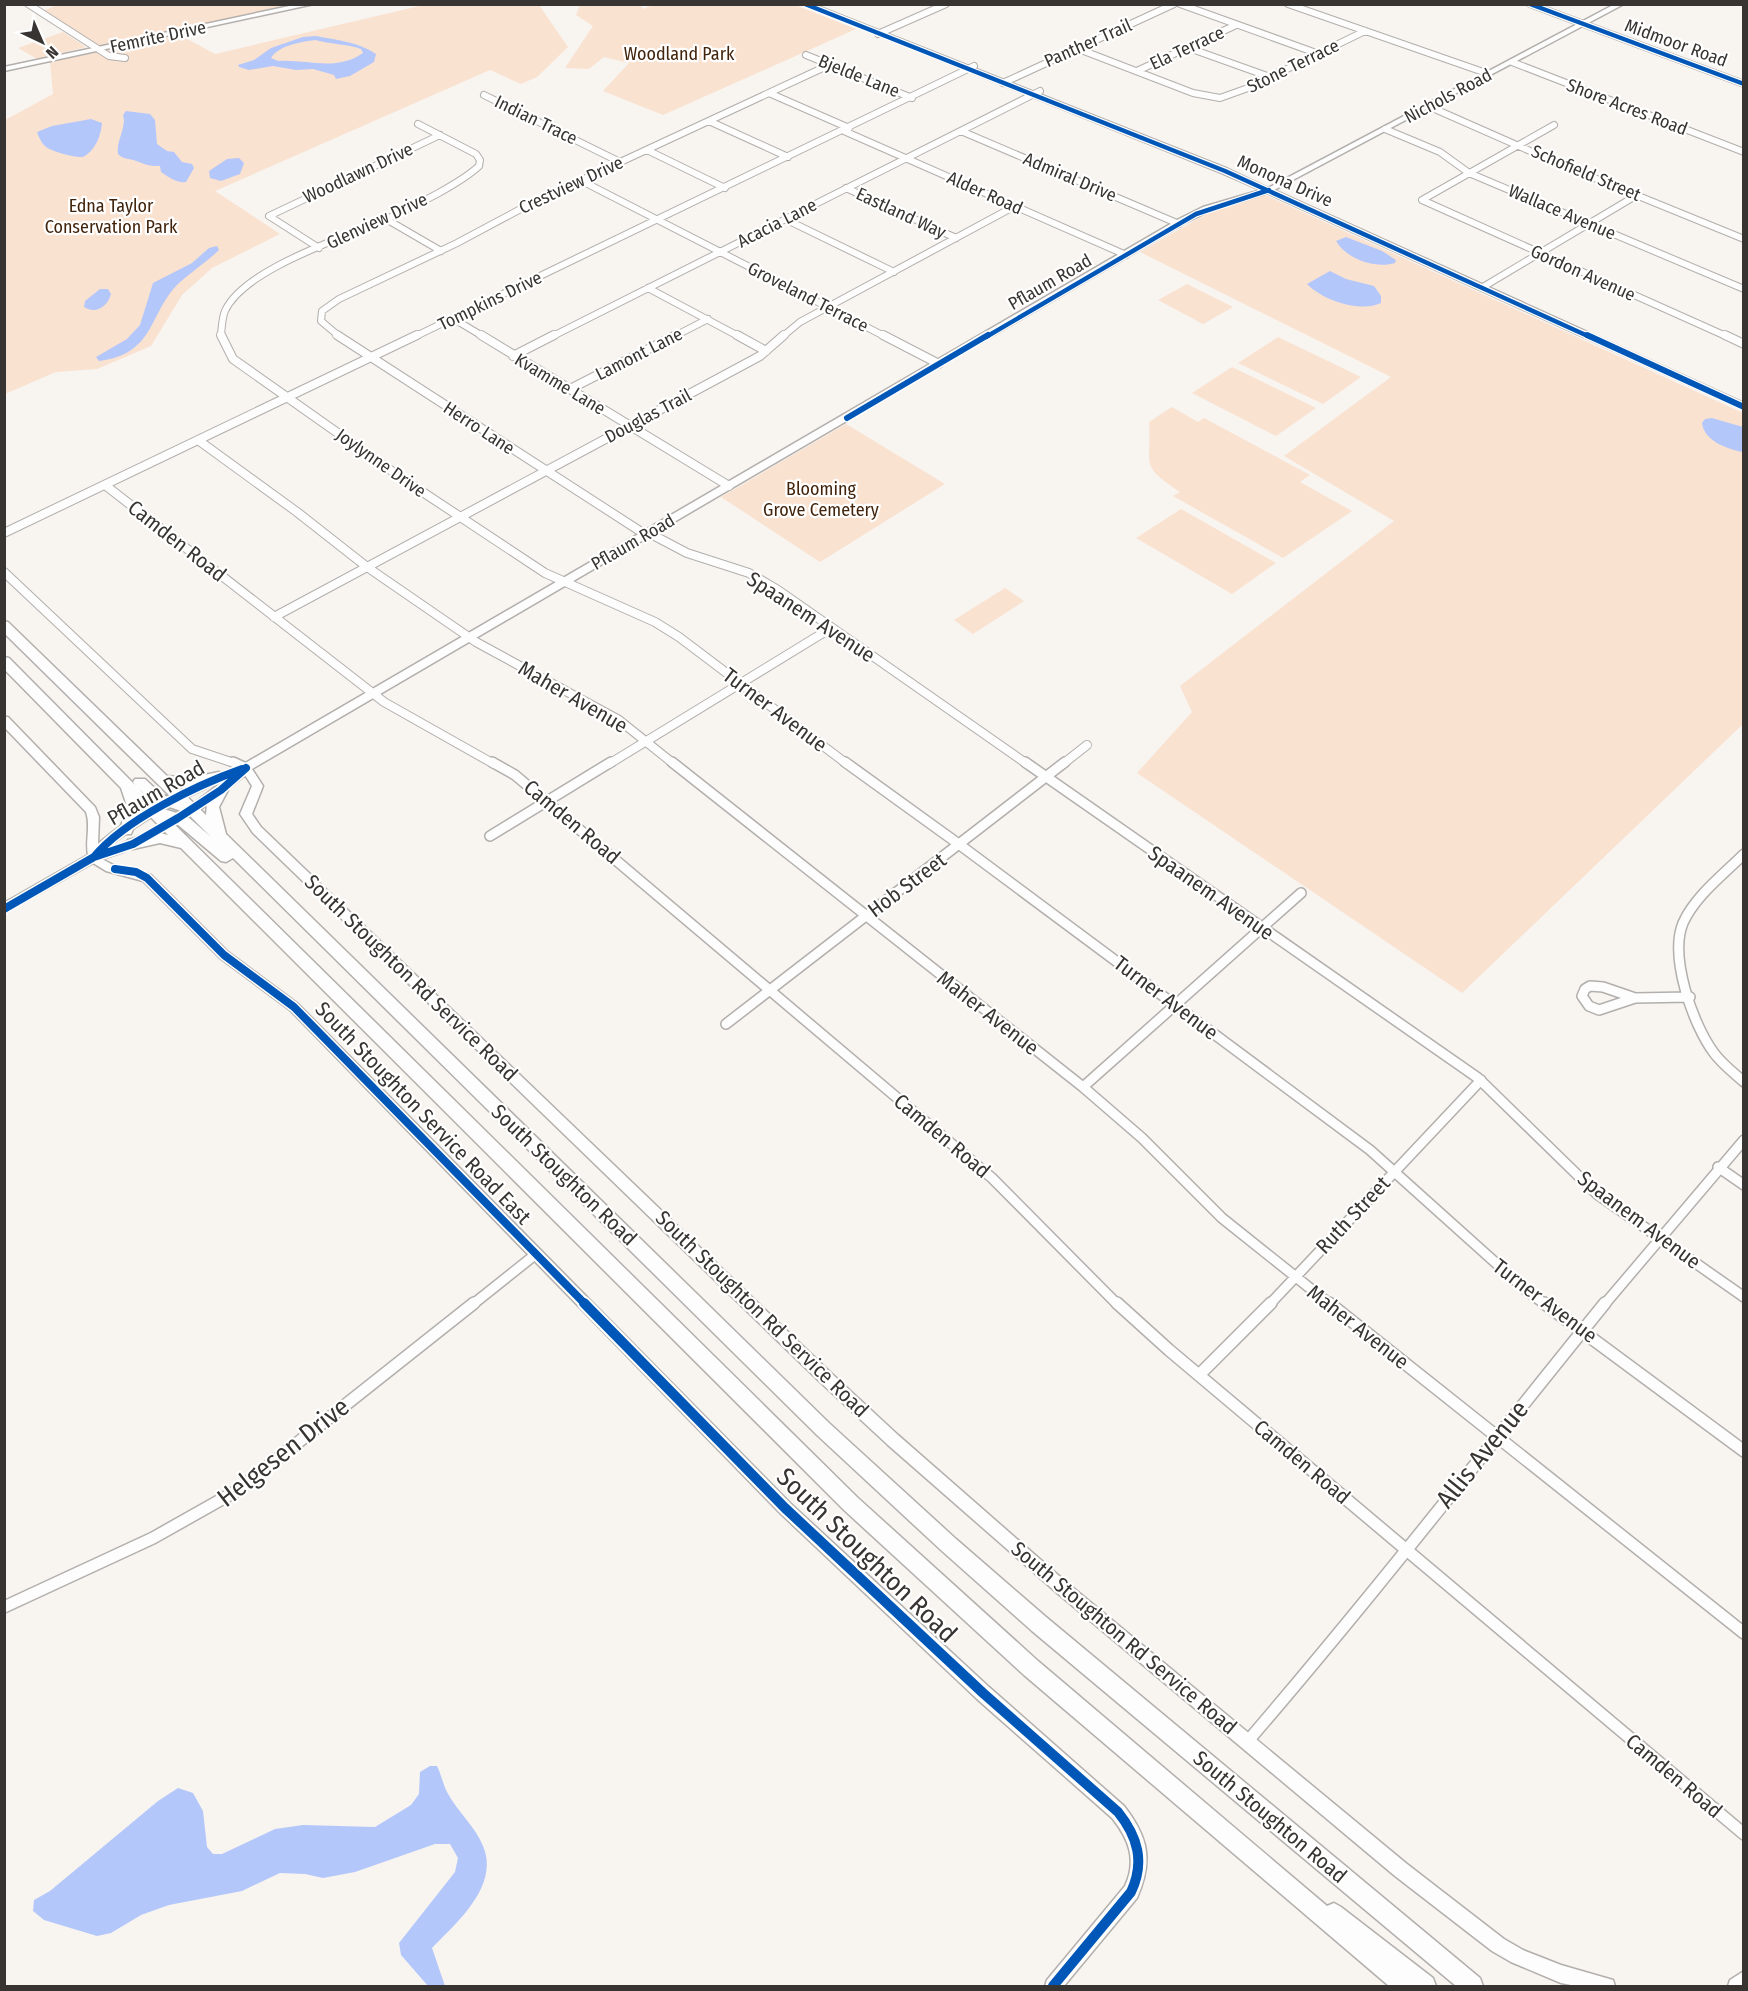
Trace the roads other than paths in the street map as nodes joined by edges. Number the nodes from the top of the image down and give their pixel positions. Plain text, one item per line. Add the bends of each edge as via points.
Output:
1 (28, 4) edge
2 (311, 4) edge
3 (805, 4) edge
4 (816, 4) edge
5 (946, 4) edge
6 (1174, 4) edge
7 (1180, 4) edge
8 (1288, 4) edge
9 (1530, 4) edge
10 (1621, 4) edge
11 (1236, 25) junction
12 (1583, 25) junction
13 (882, 31) junction
14 (1365, 31) junction
15 (1076, 48) junction
16 (1189, 48) junction
17 (99, 49) junction
18 (1319, 54) junction
19 (806, 55) dead end
20 (125, 58) dead end
21 (1512, 63) junction
22 (829, 65) junction
23 (971, 68) junction
24 (4, 69) edge
25 (1137, 71) junction
26 (1490, 74) junction
27 (1270, 77) junction
28 (1006, 81) junction
29 (1743, 84) edge
30 (769, 93) junction
31 (1036, 93) junction
32 (484, 94) dead end
33 (912, 98) junction
34 (1428, 106) junction
35 (709, 121) junction
36 (418, 124) dead end
37 (1554, 125) dead end
38 (846, 129) junction
39 (1385, 129) junction
40 (961, 131) junction
41 (440, 135) junction
42 (1519, 145) junction
43 (647, 150) junction
44 (1743, 152) edge
45 (788, 157) junction
46 (906, 158) junction
47 (620, 162) junction
48 (1469, 173) junction
49 (580, 180) junction
50 (724, 188) junction
51 (846, 188) junction
52 (1272, 188) junction
53 (1637, 195) junction
54 (1015, 206) junction
55 (386, 219) junction
56 (785, 219) junction
57 (658, 220) junction
58 (1587, 223) junction
59 (1179, 224) junction
60 (956, 238) junction
61 (1743, 239) edge
62 (319, 248) junction
63 (441, 251) junction
64 (720, 252) junction
65 (1537, 253) junction
66 (1126, 255) junction
67 (894, 272) junction
68 (1486, 285) junction
69 (648, 288) junction
70 (1743, 289) edge
71 (829, 308) junction
72 (320, 314) joint
73 (454, 319) junction
74 (708, 319) junction
75 (220, 325) joint
76 (1743, 344) edge
77 (766, 351) junction
78 (1638, 352) junction
79 (513, 356) junction
80 (370, 358) junction
81 (939, 364) junction
82 (570, 389) junction
83 (286, 398) junction
84 (1743, 399) edge
85 (1743, 407) edge
86 (630, 426) junction
87 (198, 440) junction
88 (545, 470) junction
89 (105, 485) junction
90 (729, 486) junction
91 (460, 516) junction
92 (4, 533) edge
93 (647, 534) junction
94 (367, 567) junction
95 (4, 572) edge
96 (563, 583) junction
97 (274, 616) junction
98 (4, 625) edge
99 (831, 627) junction
100 (470, 638) junction
101 (4, 661) edge
102 (739, 684) junction
103 (373, 694) junction
104 (4, 720) edge
105 (85, 741) junction
106 (646, 741) junction
107 (1087, 745) dead end
108 (246, 768) junction
109 (1047, 777) junction
110 (164, 781) junction
111 (220, 784) junction
112 (129, 785) junction
113 (546, 801) junction
114 (173, 810) junction
115 (126, 830) junction
116 (490, 836) dead end
117 (221, 838) junction
118 (133, 843) junction
119 (186, 844) junction
120 (960, 845) junction
121 (1743, 854) edge
122 (94, 857) junction
123 (1301, 893) dead end
124 (281, 898) junction
125 (4, 909) edge
126 (867, 915) junction
127 (1263, 928) junction
128 (771, 990) junction
129 (1635, 998) junction
130 (1690, 998) junction
131 (1175, 1006) junction
132 (726, 1024) dead end
133 (1480, 1080) junction
134 (1743, 1082) edge
135 (1083, 1087) junction
136 (1743, 1140) edge
137 (1718, 1167) junction
138 (1395, 1171) junction
139 (1743, 1185) edge
140 (1660, 1238) junction
141 (536, 1254) junction
142 (1295, 1278) junction
143 (1743, 1297) edge
144 (1582, 1330) junction
145 (1199, 1375) junction
146 (1497, 1435) junction
147 (1743, 1450) edge
148 (1406, 1548) junction
149 (4, 1607) edge
150 (1743, 1633) edge
151 (1247, 1742) junction
152 (1743, 1834) edge
153 (1234, 1843) junction
154 (1743, 1979) edge
155 (1053, 1986) edge
156 (1405, 1986) edge
157 (1425, 1986) edge
158 (1472, 1986) edge
159 (1607, 1986) edge
160 (1736, 1986) edge

1 - 17 street
2 - 17 street, Femrite Drive
3 - 13 street, Monona Drive
4 - 13 street, Monona Drive
5 - 13 street
6 - 15 street, Panther Trail
7 - 11 street
8 - 14 street
9 - 12 street, Midmoor Road
10 - 12 street, Nichols Road
11 - 16 street, Ela Terrace
11 - 18 street
12 - 21 street, Nichols Road
12 - 29 street, Midmoor Road
13 - 23 street, Monona Drive
14 - 18 street, Stone Terrace
14 - 26 street
15 - 25 street
15 - 28 street, Panther Trail
16 - 25 street, Ela Terrace
16 - 27 street
17 - 20 street via 113,58
17 - 24 street, Femrite Drive
18 - 27 street, Stone Terrace
19 - 22 street, Bjelde Lane
21 - 26 street, Nichols Road
21 - 44 street, Shore Acres Road
22 - 30 street, Crestview Drive
22 - 33 street, Bjelde Lane
23 - 28 street, Monona Drive
23 - 33 street, Tompkins Drive
25 - 27 street, Stone Terrace via 1193,93 1220,98
26 - 34 street, Nichols Road
28 - 31 street, Monona Drive
30 - 35 street, Crestview Drive
30 - 38 street, Alder Road
31 - 40 street, Acacia Lane
31 - 52 street, Monona Drive
32 - 47 street, Indian Trace
33 - 38 street, Tompkins Drive
34 - 39 street, Nichols Road
34 - 42 street, Schofield Street
35 - 43 street, Crestview Drive
35 - 45 street
36 - 41 street, Glenview Drive
37 - 42 street
38 - 45 street, Tompkins Drive
38 - 46 street, Alder Road
39 - 48 street, Wallace Avenue via 1440,152
39 - 52 street, Nichols Road
40 - 46 street, Acacia Lane
40 - 59 street, Admiral Drive
41 - 55 street, Glenview Drive via 476,154 479,166
41 - 62 street, Woodlawn Drive via 269,218
42 - 48 street
42 - 53 street, Schofield Street
43 - 47 street, Crestview Drive
43 - 50 street
45 - 50 street, Tompkins Drive
46 - 51 street, Acacia Lane
46 - 54 street, Alder Road
47 - 49 street, Crestview Drive
48 - 58 street, Wallace Avenue
48 - 65 street, Gordon Avenue via 1423,201
49 - 57 street, Groveland Terrace
49 - 63 street, Crestview Drive
50 - 57 street, Tompkins Drive
51 - 56 street, Acacia Lane
51 - 60 street, Eastland Way
52 - 59 street, Pflaum Road via 1206,209
52 - 68 street, Monona Drive
53 - 58 street
53 - 61 street, Schofield Street
54 - 60 street, Douglas Trail
54 - 66 street, Alder Road
55 - 62 street, Glenview Drive
55 - 63 street
56 - 64 street, Acacia Lane
56 - 67 street
57 - 64 street, Groveland Terrace
57 - 73 street, Tompkins Drive
58 - 65 street
58 - 70 street, Wallace Avenue
59 - 66 street, Pflaum Road
60 - 67 street, Douglas Trail
62 - 75 street, Glenview Drive via 244,286 229,302
63 - 72 street, Crestview Drive via 339,299 324,307
64 - 69 street, Acacia Lane
64 - 71 street, Groveland Terrace
65 - 68 street
65 - 76 street, Gordon Avenue
66 - 81 street, Pflaum Road
67 - 71 street, Douglas Trail
68 - 78 street, Monona Drive
69 - 74 street
69 - 79 street, Acacia Lane
71 - 77 street, Douglas Trail via 800,322
71 - 81 street, Groveland Terrace
72 - 80 street, Herro Lane via 328,330
73 - 79 street, Kvamme Lane
73 - 80 street, Tompkins Drive
74 - 77 street
74 - 82 street, Lamont Lane
75 - 83 street, Joylynne Drive via 223,343 232,359
77 - 86 street, Douglas Trail
78 - 84 street, Monona Drive
78 - 85 street, Monona Drive
79 - 82 street, Kvamme Lane
80 - 83 street, Tompkins Drive
80 - 88 street, Herro Lane
81 - 90 street, Pflaum Road
82 - 86 street, Kvamme Lane
83 - 87 street, Tompkins Drive
83 - 91 street, Joylynne Drive
86 - 88 street, Douglas Trail
86 - 90 street, Kvamme Lane
87 - 89 street, Tompkins Drive
87 - 94 street, Maher Avenue
88 - 91 street, Douglas Trail
88 - 93 street, Herro Lane
89 - 92 street, Tompkins Drive
89 - 97 street, Camden Road
90 - 93 street, Pflaum Road
91 - 94 street, Douglas Trail
91 - 96 street, Joylynne Drive
93 - 96 street, Pflaum Road
93 - 99 street, Spaanem Avenue via 687,553 749,573
94 - 97 street, Douglas Trail
94 - 100 street, Maher Avenue
95 - 108 street via 192,749
96 - 100 street, Pflaum Road
96 - 102 street, Turner Avenue via 654,622
97 - 103 street, Camden Road
98 - 110 main road, South Stoughton Road
99 - 102 street
99 - 109 street, Spaanem Avenue
100 - 103 street, Pflaum Road
100 - 106 street, Maher Avenue via 598,707
101 - 105 main road, South Stoughton Road
102 - 106 street
102 - 120 street, Turner Avenue
103 - 108 street, Pflaum Road
103 - 113 street, Camden Road via 507,769
104 - 122 street via 92,810 96,820 91,851
105 - 112 main road, South Stoughton Road
105 - 114 main road
106 - 113 street
106 - 126 street, Maher Avenue
107 - 109 street, Hob Street
108 - 111 street, Pflaum Road
108 - 114 street
108 - 151 street, South Stoughton Rd Service Road via 258,786 246,814 257,830 893,1440
109 - 120 street, Hob Street
109 - 127 street, Spaanem Avenue
110 - 111 main road
110 - 114 main road, South Stoughton Road
111 - 114 street, Pflaum Road
111 - 114 street, Pflaum Road
111 - 117 main road via 212,817
112 - 114 main road, South Stoughton Road
112 - 115 main road via 135,809
113 - 116 street
113 - 128 street, Camden Road
114 - 115 street, Pflaum Road
114 - 117 main road, South Stoughton Road
114 - 118 street, Pflaum Road
114 - 119 main road, South Stoughton Road
114 - 122 street
114 - 124 main road via 247,876
115 - 122 street, Pflaum Road via 101,847
117 - 124 main road, South Stoughton Road
118 - 119 main road via 160,838
118 - 122 street, Pflaum Road
119 - 153 main road, South Stoughton Road via 842,1496
120 - 126 street, Hob Street
120 - 131 street, Turner Avenue
121 - 130 street via 1683,922 1677,956
122 - 125 street, Pflaum Road
122 - 141 street, South Stoughton Service Road East via 108,867 147,878 224,955 282,998 330,1042
123 - 127 street
124 - 158 main road, South Stoughton Road via 823,1429 940,1537
126 - 128 street, Hob Street
126 - 135 street, Maher Avenue
127 - 131 street
127 - 133 street, Spaanem Avenue
128 - 132 street, Hob Street
128 - 145 street, Camden Road via 1015,1199 1113,1300
129 - 129 street via 1594,985 1585,989 1582,996 1589,1006 1599,1010
129 - 130 street
130 - 134 street via 1710,1046
131 - 135 street
131 - 138 street, Turner Avenue
133 - 138 street, Ruth Street
133 - 140 street, Spaanem Avenue via 1597,1194
135 - 142 street, Maher Avenue via 1142,1138 1222,1218
136 - 137 street, Allis Avenue
137 - 139 street
137 - 140 street, Allis Avenue
138 - 142 street, Ruth Street
138 - 144 street, Turner Avenue via 1491,1261
140 - 143 street, Spaanem Avenue
140 - 144 street, Allis Avenue
141 - 149 street, Helgesen Drive via 214,1506 158,1537
141 - 155 street, South Stoughton Road via 793,1515 983,1693 1118,1812 1133,1831 1140,1854 1140,1874 1131,1892
142 - 145 street, Ruth Street
142 - 146 street, Maher Avenue
144 - 146 street, Allis Avenue
144 - 147 street, Turner Avenue
145 - 148 street, Camden Road
146 - 148 street, Allis Avenue
146 - 150 street, Maher Avenue
148 - 151 street, Allis Avenue via 1338,1636
148 - 152 street, Camden Road
151 - 159 street, South Stoughton Rd Service Road via 1498,1945 1561,1974
153 - 156 main road, South Stoughton Road
153 - 157 main road via 1274,1863
154 - 160 street

